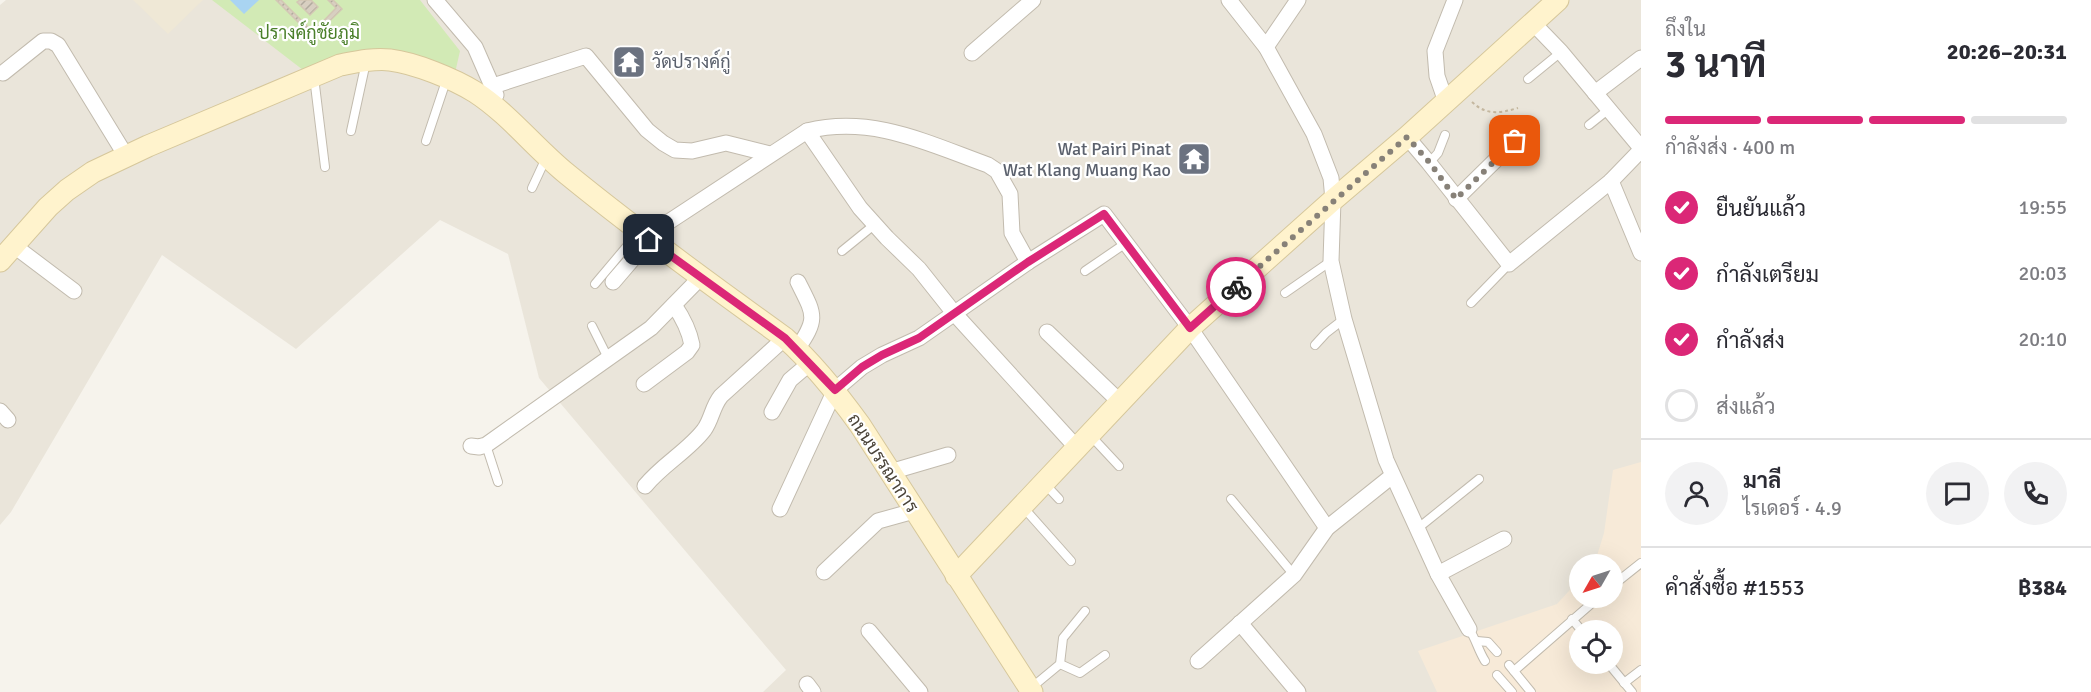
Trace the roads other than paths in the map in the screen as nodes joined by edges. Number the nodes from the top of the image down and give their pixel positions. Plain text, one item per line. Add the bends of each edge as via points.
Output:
1 (435, 0) edge
2 (1033, 0) edge
3 (1229, 0) edge
4 (1298, 0) edge
5 (1455, 0) edge
6 (1558, 0) edge
7 (1533, 23) junction
8 (1266, 47) junction
9 (972, 52) dead end
10 (1561, 52) junction
11 (1641, 58) edge
12 (366, 60) junction
13 (3, 73) dead end
14 (314, 76) junction
15 (447, 79) junction
16 (1528, 79) dead end
17 (493, 86) junction
18 (1595, 93) junction
19 (1453, 95) junction
20 (1609, 109) junction
21 (500, 112) junction
22 (1590, 124) dead end
23 (351, 131) dead end
24 (807, 131) junction
25 (1445, 135) dead end
26 (1407, 137) junction
27 (426, 141) dead end
28 (1515, 141) dead end
29 (1641, 149) edge
30 (771, 154) junction
31 (126, 156) junction
32 (546, 157) junction
33 (1430, 163) junction
34 (325, 167) dead end
35 (1611, 181) junction
36 (532, 188) dead end
37 (1456, 199) junction
38 (1333, 200) junction
39 (874, 225) junction
40 (644, 236) junction
41 (1126, 243) junction
42 (842, 251) dead end
43 (1641, 252) edge
44 (7, 253) edge
45 (1331, 261) junction
46 (1028, 262) junction
47 (1509, 264) junction
48 (1085, 271) dead end
49 (700, 278) junction
50 (613, 282) dead end
51 (798, 282) dead end
52 (595, 284) dead end
53 (74, 291) dead end
54 (1285, 293) dead end
55 (1471, 303) dead end
56 (674, 305) junction
57 (954, 313) junction
58 (1344, 319) junction
59 (592, 326) dead end
60 (1190, 328) junction
61 (1047, 332) dead end
62 (1315, 345) dead end
63 (797, 350) junction
64 (608, 358) junction
65 (644, 384) dead end
66 (835, 390) junction
67 (1120, 402) junction
68 (772, 412) dead end
69 (1083, 441) junction
70 (479, 446) joint
71 (948, 455) dead end
72 (1119, 466) dead end
73 (890, 472) junction
74 (1392, 476) junction
75 (1479, 479) dead end
76 (498, 482) dead end
77 (1044, 483) junction
78 (645, 486) dead end
79 (1059, 499) dead end
80 (1231, 499) dead end
81 (1022, 506) junction
82 (780, 509) dead end
83 (914, 511) junction
84 (1327, 528) junction
85 (1417, 529) junction
86 (1504, 539) dead end
87 (1071, 561) dead end
88 (1641, 563) edge
89 (824, 572) dead end
90 (1438, 574) junction
91 (1294, 575) junction
92 (956, 576) junction
93 (1623, 577) edge
94 (1586, 608) edge
95 (1085, 611) dead end
96 (1572, 619) joint
97 (1240, 623) junction
98 (869, 631) dead end
99 (1473, 635) junction
100 (1497, 652) dead end
101 (1105, 655) dead end
102 (1485, 660) dead end
103 (1198, 661) dead end
104 (1059, 664) junction
105 (1641, 670) edge
106 (1617, 674) edge
107 (1497, 675) dead end
108 (1624, 683) junction
109 (1031, 690) edge
110 (920, 692) edge
111 (1298, 692) edge
112 (1512, 692) edge
113 (1531, 692) edge
114 (1632, 692) edge

1 - 17 street via 474,47
2 - 9 street
3 - 8 street
4 - 8 street
5 - 19 street via 1435,51 1437,76
6 - 7 street
7 - 10 street
7 - 19 street
8 - 38 street via 1314,134 1330,178
10 - 16 lane
10 - 18 street
11 - 18 street
12 - 14 street, ถนนบรรณาการ
12 - 15 street, ถนนบรรณาการ via 390,60
12 - 23 lane
13 - 31 street via 43,41 58,45
14 - 31 street, ถนนบรรณาการ
14 - 34 lane
15 - 21 street, ถนนบรรณาการ via 475,92
15 - 27 lane
17 - 21 street
17 - 30 street via 586,56 647,130 675,150 692,151 726,143
18 - 20 street
19 - 26 street
20 - 22 lane
20 - 29 street
21 - 32 street, ถนนบรรณาการ
24 - 30 street
24 - 39 street
24 - 46 street via 828,126 881,128 988,165 997,171 1010,194 1011,234
25 - 33 lane
26 - 33 street
26 - 38 street
28 - 37 street
29 - 35 street
30 - 40 street
31 - 44 street, ถนนบรรณาการ via 67,190
32 - 36 lane
32 - 40 street, ถนนบรรณาการ
33 - 37 street
35 - 43 street
35 - 47 street
37 - 47 street
38 - 45 street
38 - 60 street
39 - 42 lane
39 - 57 street via 919,269
40 - 49 street, ถนนบรรณาการ
40 - 50 street
40 - 52 lane
41 - 46 street via 1104,214
41 - 48 lane
41 - 60 street
44 - 53 street
45 - 54 lane
45 - 58 street
46 - 57 street
47 - 55 lane
49 - 56 street
49 - 63 street, ถนนบรรณาการ
51 - 63 street via 813,320
56 - 64 street via 651,328
56 - 65 street via 692,345
57 - 66 street via 919,338 862,367
57 - 69 street
58 - 62 lane
58 - 74 street
59 - 64 lane
60 - 67 street
60 - 84 street
61 - 67 street
63 - 66 street, ถนนบรรณาการ
63 - 68 street via 790,380
63 - 78 street via 721,396 713,405 706,428
64 - 70 street
66 - 73 street, ถนนบรรณาการ
66 - 82 street
67 - 69 street
69 - 72 lane
69 - 77 street
70 - 76 lane
71 - 73 street
73 - 83 street, ถนนบรรณาการ
74 - 84 street
74 - 85 street
75 - 85 lane
77 - 79 lane
77 - 81 street
80 - 91 lane
81 - 87 lane
81 - 92 street
83 - 89 street via 878,521
83 - 92 street, ถนนบรรณาการ
84 - 91 street
85 - 90 street
86 - 90 street
88 - 93 lane
90 - 99 street
91 - 97 street
92 - 109 street, ถนนบรรณาการ
94 - 96 lane
95 - 104 lane via 1063,638
96 - 113 lane via 1511,668
97 - 103 street
97 - 111 street
98 - 110 street
99 - 100 lane
99 - 102 lane
101 - 104 lane via 1080,673
104 - 109 lane
105 - 108 lane
106 - 108 lane
107 - 112 lane
108 - 114 lane

